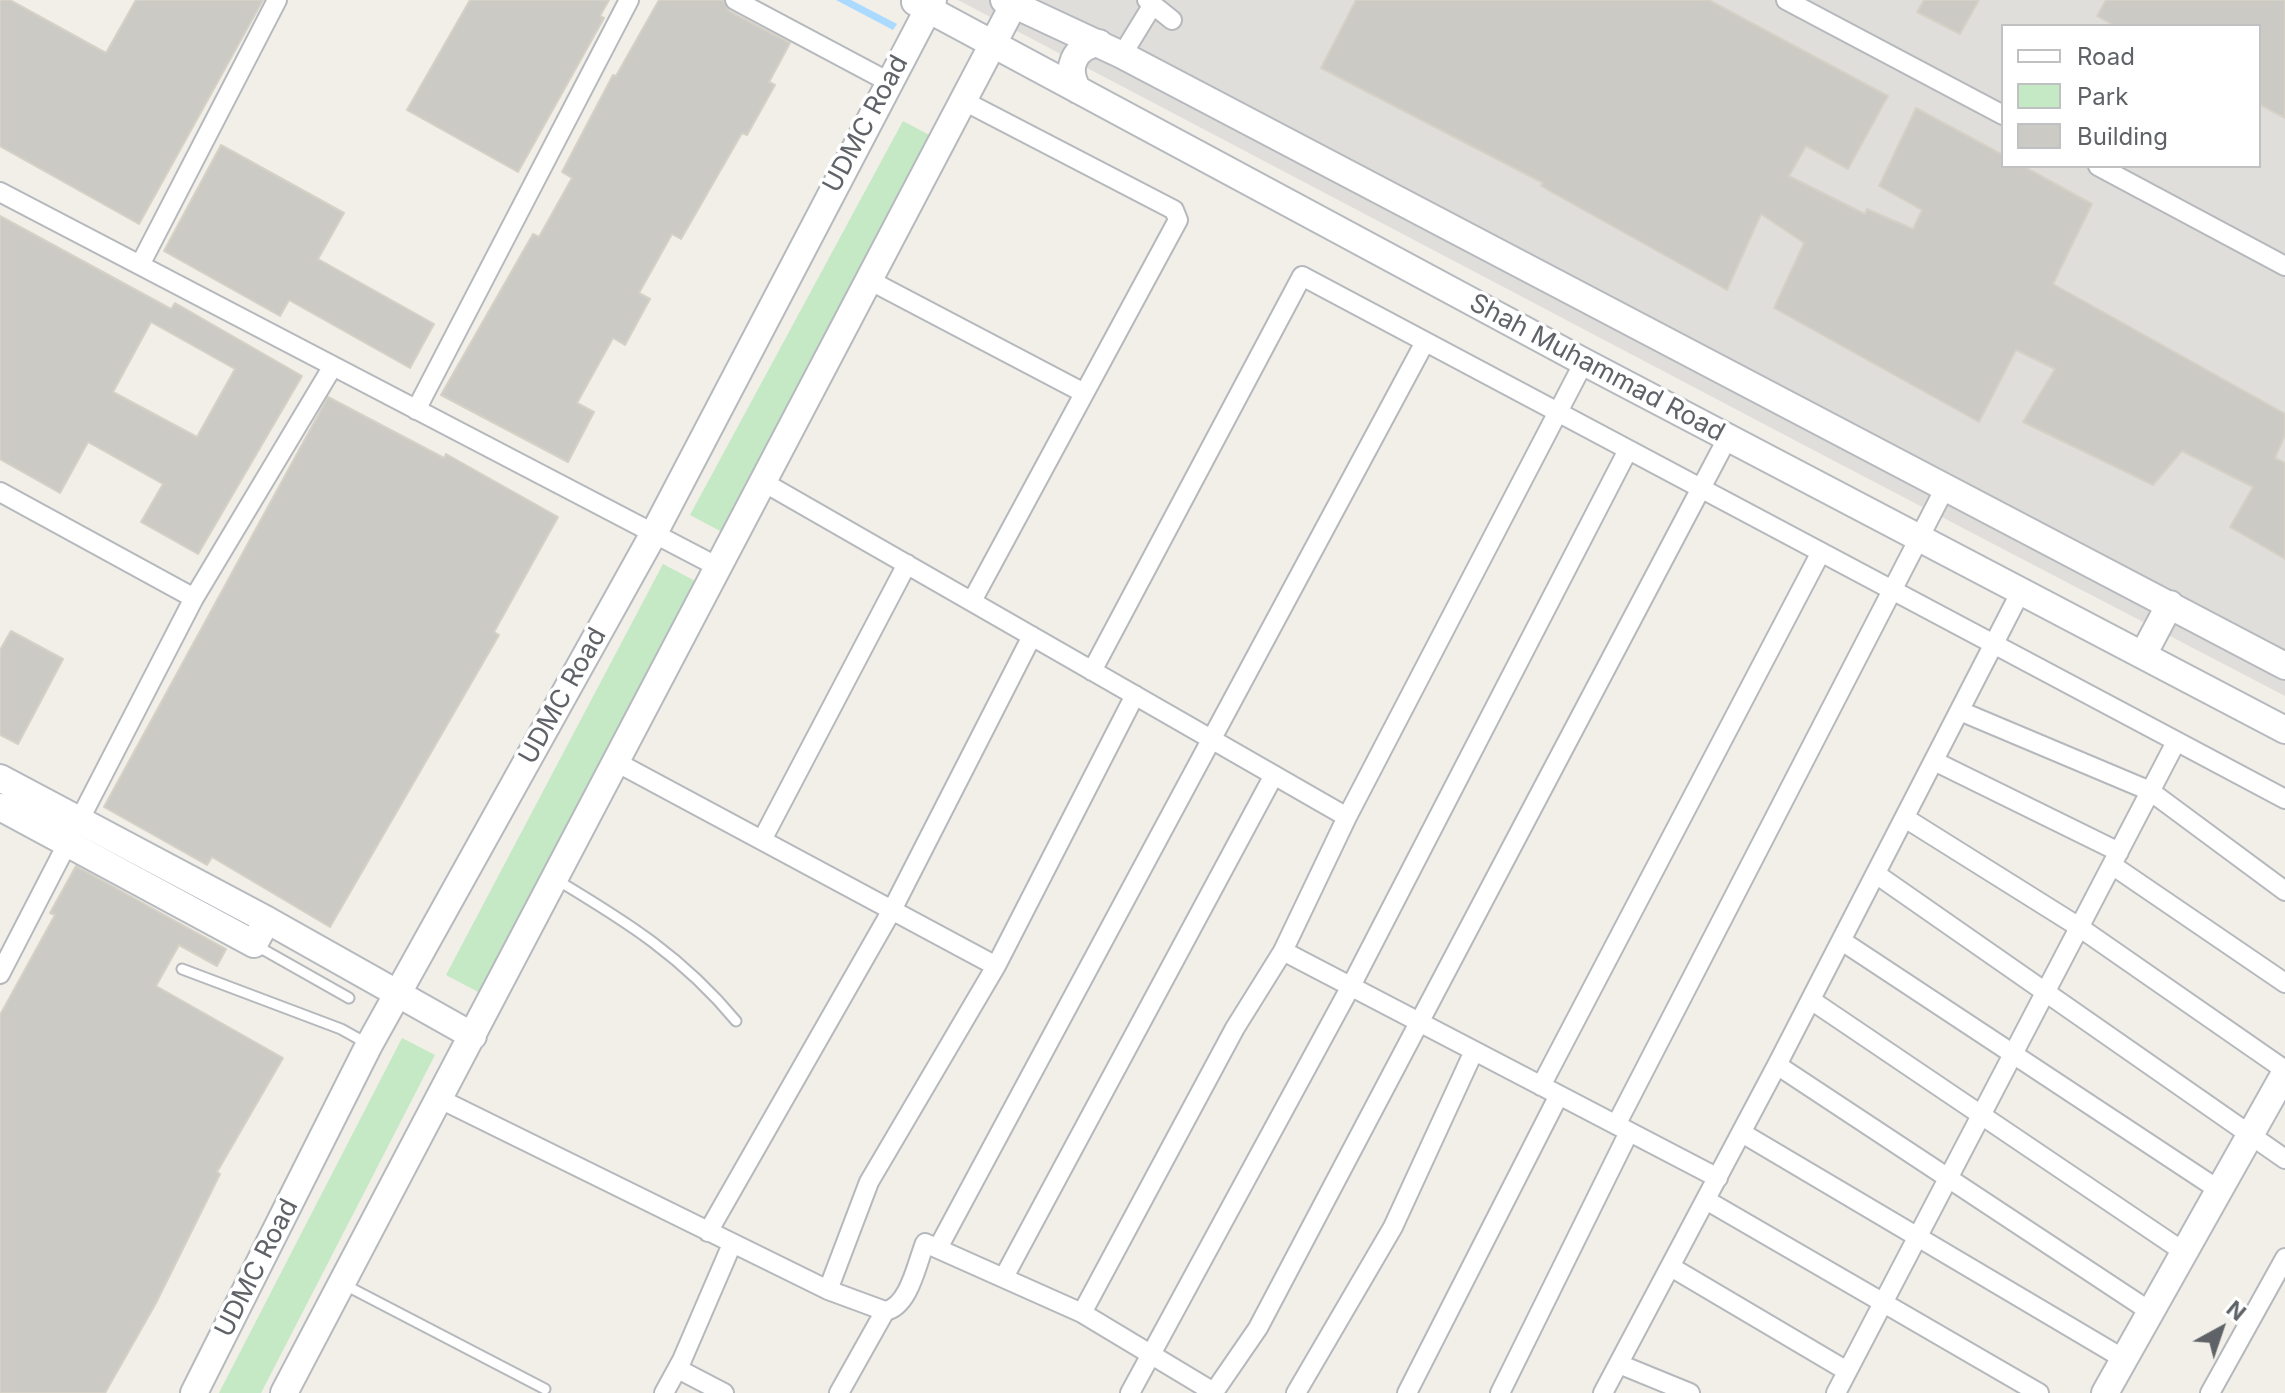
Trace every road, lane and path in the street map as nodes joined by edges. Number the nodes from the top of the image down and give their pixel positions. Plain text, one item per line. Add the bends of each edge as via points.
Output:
1 (277, 0) edge
2 (629, 0) edge
3 (735, 0) edge
4 (1786, 0) edge
5 (1011, 1) edge
6 (924, 3) edge
7 (1149, 3) edge
8 (1172, 20) dead end
9 (1099, 43) junction
10 (994, 45) junction
11 (1122, 55) junction
12 (887, 81) junction
13 (1078, 90) junction
14 (964, 101) junction
15 (2001, 114) edge
16 (2102, 168) edge
17 (0, 192) edge
18 (140, 265) junction
19 (2285, 266) edge
20 (869, 280) junction
21 (1425, 342) junction
22 (1584, 362) junction
23 (333, 366) junction
24 (1084, 393) junction
25 (416, 410) junction
26 (1556, 411) junction
27 (1728, 437) junction
28 (1628, 450) junction
29 (765, 483) junction
30 (1946, 486) junction
31 (1701, 489) junction
32 (0, 492) edge
33 (654, 533) junction
34 (1920, 538) junction
35 (1821, 552) junction
36 (907, 564) junction
37 (720, 568) junction
38 (1894, 591) junction
39 (2021, 591) junction
40 (194, 598) junction
41 (972, 601) junction
42 (2170, 604) junction
43 (1032, 636) junction
44 (1994, 644) junction
45 (2143, 655) junction
46 (2285, 666) edge
47 (1092, 671) junction
48 (1135, 695) junction
49 (1960, 711) junction
50 (2285, 730) edge
51 (1213, 740) junction
52 (2176, 742) junction
53 (1934, 761) junction
54 (618, 763) junction
55 (1274, 775) junction
56 (0, 778) edge
57 (2150, 791) junction
58 (2285, 799) edge
59 (0, 807) edge
60 (1347, 817) junction
61 (79, 818) junction
62 (1905, 818) junction
63 (762, 840) junction
64 (66, 842) junction
65 (2116, 858) junction
66 (1876, 874) junction
67 (555, 878) junction
68 (2285, 891) edge
69 (892, 910) junction
70 (267, 920) junction
71 (2079, 927) junction
72 (1842, 941) junction
73 (254, 944) junction
74 (1283, 951) junction
75 (996, 966) junction
76 (182, 969) dead end
77 (0, 974) edge
78 (2285, 983) edge
79 (1351, 986) junction
80 (2047, 993) junction
81 (397, 994) junction
82 (349, 998) dead end
83 (1811, 1000) junction
84 (736, 1021) dead end
85 (1421, 1023) junction
86 (473, 1036) junction
87 (369, 1045) junction
88 (1474, 1051) junction
89 (2015, 1055) junction
90 (1777, 1065) junction
91 (2285, 1072) edge
92 (1541, 1086) junction
93 (1559, 1095) junction
94 (440, 1099) junction
95 (1982, 1116) junction
96 (1623, 1128) junction
97 (1742, 1133) junction
98 (2249, 1137) junction
99 (2285, 1159) edge
100 (1718, 1178) junction
101 (1947, 1179) junction
102 (2219, 1190) junction
103 (1706, 1200) junction
104 (708, 1232) junction
105 (1918, 1237) junction
106 (732, 1244) junction
107 (938, 1248) junction
108 (2184, 1252) junction
109 (2285, 1258) edge
110 (1671, 1267) junction
111 (1004, 1277) junction
112 (342, 1283) junction
113 (828, 1290) junction
114 (1883, 1303) junction
115 (885, 1311) junction
116 (2151, 1312) junction
117 (1082, 1313) junction
118 (1152, 1355) junction
119 (2124, 1359) junction
120 (1619, 1364) junction
121 (678, 1369) junction
122 (1847, 1371) junction
123 (545, 1389) dead end
124 (1207, 1391) edge
125 (194, 1393) edge
126 (284, 1393) edge
127 (664, 1393) edge
128 (724, 1393) edge
129 (839, 1393) edge
130 (1130, 1393) edge
131 (1296, 1393) edge
132 (1407, 1393) edge
133 (1500, 1393) edge
134 (1603, 1393) edge
135 (1690, 1393) edge
136 (1836, 1393) edge
137 (2039, 1393) edge
138 (2105, 1393) edge
139 (2210, 1393) edge

1 - 18 street
2 - 25 street
3 - 12 street
4 - 15 street
5 - 9 street
5 - 10 street
6 - 10 street, Shah Muhammad Road
6 - 12 street, UDMC Road
7 - 8 street
7 - 11 street
9 - 11 street
9 - 13 street via 1082,49 1071,64
10 - 13 street, Shah Muhammad Road
10 - 14 street
11 - 30 street
12 - 33 street, UDMC Road
13 - 22 street, Shah Muhammad Road
14 - 20 street
14 - 24 street via 1177,213 1178,220
16 - 19 street
17 - 18 street
18 - 23 street
20 - 24 street
20 - 29 street
21 - 26 street
21 - 47 street via 1302,276
21 - 51 street
22 - 26 street
22 - 27 street, Shah Muhammad Road
23 - 25 street
23 - 40 street
24 - 41 street
25 - 33 street
26 - 28 street
26 - 60 street
27 - 31 street
27 - 34 street, Shah Muhammad Road
28 - 31 street
28 - 79 street
29 - 36 street
29 - 37 street
30 - 34 street
30 - 42 street
31 - 35 street
31 - 85 street
32 - 40 street
33 - 37 street
33 - 81 street, UDMC Road
34 - 38 street
34 - 39 street, Shah Muhammad Road
35 - 38 street
35 - 92 street
36 - 41 street
36 - 63 street
37 - 54 street
38 - 44 street
38 - 96 street
39 - 44 street
39 - 45 street, Shah Muhammad Road
40 - 61 street
41 - 43 street
42 - 45 street
42 - 46 street
43 - 47 street
43 - 69 street
44 - 49 street
44 - 52 street
45 - 50 street, Shah Muhammad Road
47 - 48 street
48 - 51 street
48 - 75 street
49 - 53 street
49 - 57 street
51 - 55 street
51 - 107 street
52 - 57 street
52 - 58 street
53 - 62 street
53 - 65 street
54 - 63 street
54 - 67 street
55 - 60 street
55 - 111 street
56 - 61 street
57 - 65 street
57 - 68 street
59 - 64 street
60 - 74 street
61 - 64 street
61 - 70 street
62 - 66 street
62 - 71 street
63 - 69 street
64 - 73 street
64 - 77 street
65 - 71 street
65 - 78 street
66 - 72 street
66 - 80 street
67 - 84 lane via 677,958
67 - 86 street
69 - 75 street
69 - 104 street
70 - 73 street
70 - 81 street
71 - 80 street
71 - 91 street
72 - 83 street
72 - 89 street
73 - 82 lane
74 - 79 street
74 - 117 street via 1235,1028
75 - 113 street via 869,1182
76 - 87 lane via 341,1029
79 - 85 street
79 - 118 street
80 - 89 street
80 - 98 street
81 - 86 street
81 - 87 street, UDMC Road
83 - 90 street
83 - 95 street
85 - 88 street
85 - 124 street via 1258,1328
86 - 94 street
87 - 125 street, UDMC Road
88 - 92 street
88 - 131 street via 1393,1227
89 - 95 street
89 - 102 street
90 - 97 street
90 - 101 street
91 - 98 street
92 - 93 street
93 - 96 street
93 - 132 street
94 - 104 street
94 - 112 street
95 - 101 street
95 - 108 street
96 - 100 street
96 - 133 street
97 - 100 street
97 - 105 street
98 - 99 street
98 - 102 street
100 - 103 street
101 - 105 street
101 - 116 street
102 - 108 street
103 - 110 street
103 - 114 street
104 - 106 street
105 - 114 street
105 - 119 street
106 - 113 street
106 - 121 street
107 - 111 street
107 - 115 street via 925,1243 901,1302
108 - 116 street
109 - 139 street
110 - 120 street
110 - 122 street
111 - 117 street
112 - 123 lane
112 - 126 street
113 - 115 street
114 - 122 street
114 - 137 street
115 - 129 street
116 - 119 street
117 - 118 street
118 - 124 street
118 - 130 street
119 - 138 street
120 - 134 street
120 - 135 street
121 - 127 street
121 - 128 street
122 - 136 street

